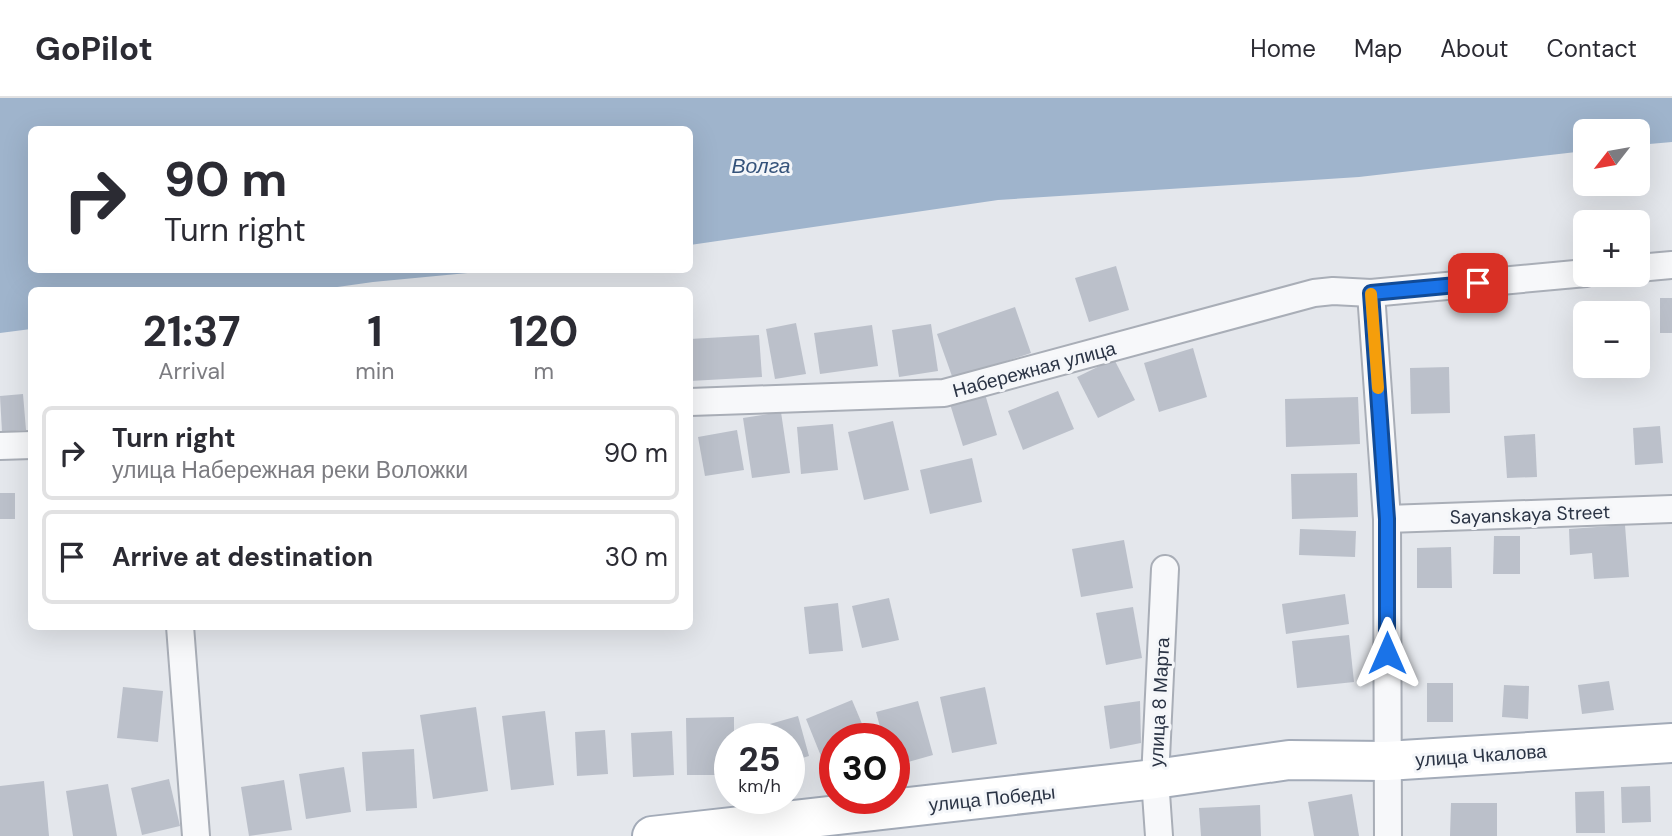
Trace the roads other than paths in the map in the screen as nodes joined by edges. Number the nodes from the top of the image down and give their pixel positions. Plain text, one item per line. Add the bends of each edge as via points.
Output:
1 (1672, 265) edge
2 (1650, 267) edge
3 (1573, 274) edge
4 (1371, 293) junction
5 (693, 402) edge
6 (28, 445) edge
7 (0, 446) edge
8 (1672, 509) edge
9 (1387, 519) junction
10 (1166, 569) dead end
11 (180, 630) edge
12 (1672, 743) edge
13 (1289, 760) joint
14 (1386, 761) junction
15 (1155, 779) junction
16 (735, 832) edge
17 (196, 836) edge
18 (652, 836) edge
19 (1159, 836) edge
20 (1388, 836) edge

1 - 2 street
3 - 4 street, Набережная улица
4 - 5 street, Набережная улица via 1314,293 944,393
4 - 9 street
6 - 7 street
8 - 9 street, Sayanskaya Street
9 - 14 street
10 - 15 street, улица 8 Марта
11 - 17 street
12 - 14 main road, улица Чкалова
13 - 14 main road, улица Чкалова
13 - 15 main road, улица Победы
14 - 20 street
15 - 16 main road, улица Победы
15 - 19 street, улица 8 Марта
16 - 18 main road, улица Победы

